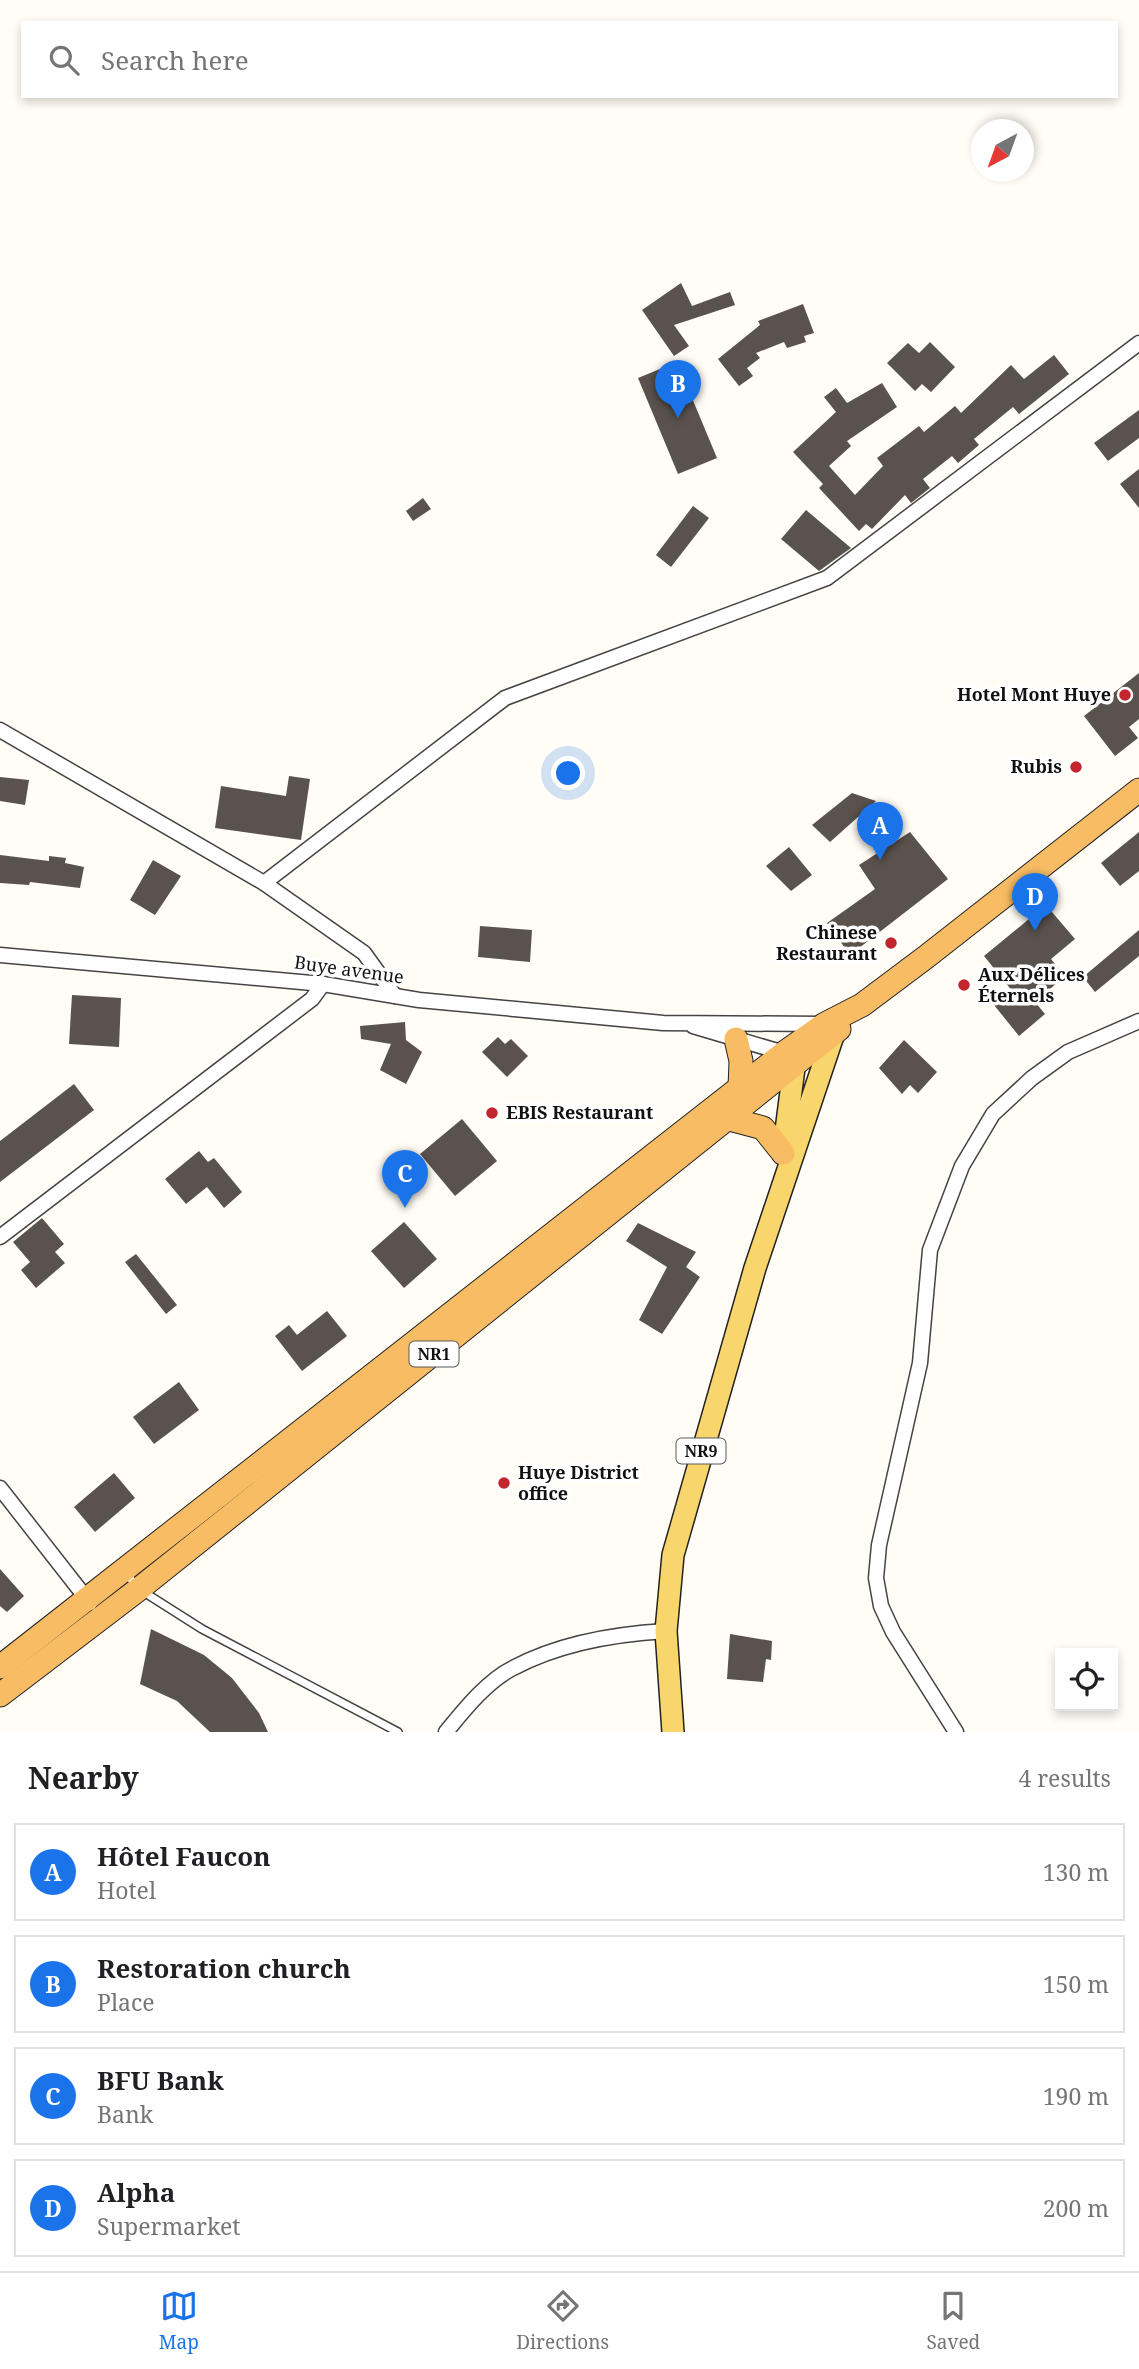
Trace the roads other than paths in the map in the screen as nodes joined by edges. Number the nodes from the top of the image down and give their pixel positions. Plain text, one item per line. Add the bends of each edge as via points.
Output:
1 (1139, 343) edge
2 (0, 730) edge
3 (1139, 790) edge
4 (264, 883) junction
5 (0, 955) edge
6 (323, 984) junction
7 (395, 996) junction
8 (1139, 1021) edge
9 (691, 1025) junction
10 (829, 1030) junction
11 (736, 1039) junction
12 (789, 1060) junction
13 (740, 1088) junction
14 (729, 1119) junction
15 (783, 1153) junction
16 (650, 1169) junction
17 (783, 1177) junction
18 (0, 1237) edge
19 (0, 1488) edge
20 (124, 1570) junction
21 (139, 1589) junction
22 (87, 1599) junction
23 (102, 1618) junction
24 (666, 1631) junction
25 (0, 1667) edge
26 (0, 1695) edge
27 (398, 1732) edge
28 (446, 1732) edge
29 (674, 1732) edge
30 (956, 1732) edge

1 - 4 street via 827,578 505,698
2 - 4 street
3 - 10 highway, NR1
4 - 7 street via 364,953
5 - 6 street, Buye avenue
6 - 7 street, Buye avenue
6 - 18 street via 312,999
7 - 9 street, Buye avenue
8 - 30 street via 1068,1052 993,1114 962,1167 930,1250 920,1363 879,1545 876,1578 881,1606 893,1632
9 - 10 street via 709,1022
9 - 11 street
10 - 12 highway, NR1
10 - 17 main road, NR9
11 - 12 street
11 - 13 highway
12 - 13 highway, NR1
12 - 14 highway, NR1
12 - 15 main road, NR9
13 - 16 highway, NR1
14 - 15 highway via 763,1128
14 - 16 highway, NR1
15 - 17 main road, NR9
16 - 20 highway, NR1
16 - 21 highway, NR1
17 - 24 main road, NR9 via 689,1491 673,1555
19 - 22 street
20 - 21 lane
20 - 22 highway, NR1
21 - 23 highway, NR1
21 - 27 lane via 202,1629
22 - 23 street
22 - 25 highway, NR1
23 - 26 highway, NR1
24 - 28 street via 613,1634 511,1669
24 - 29 main road, NR9

